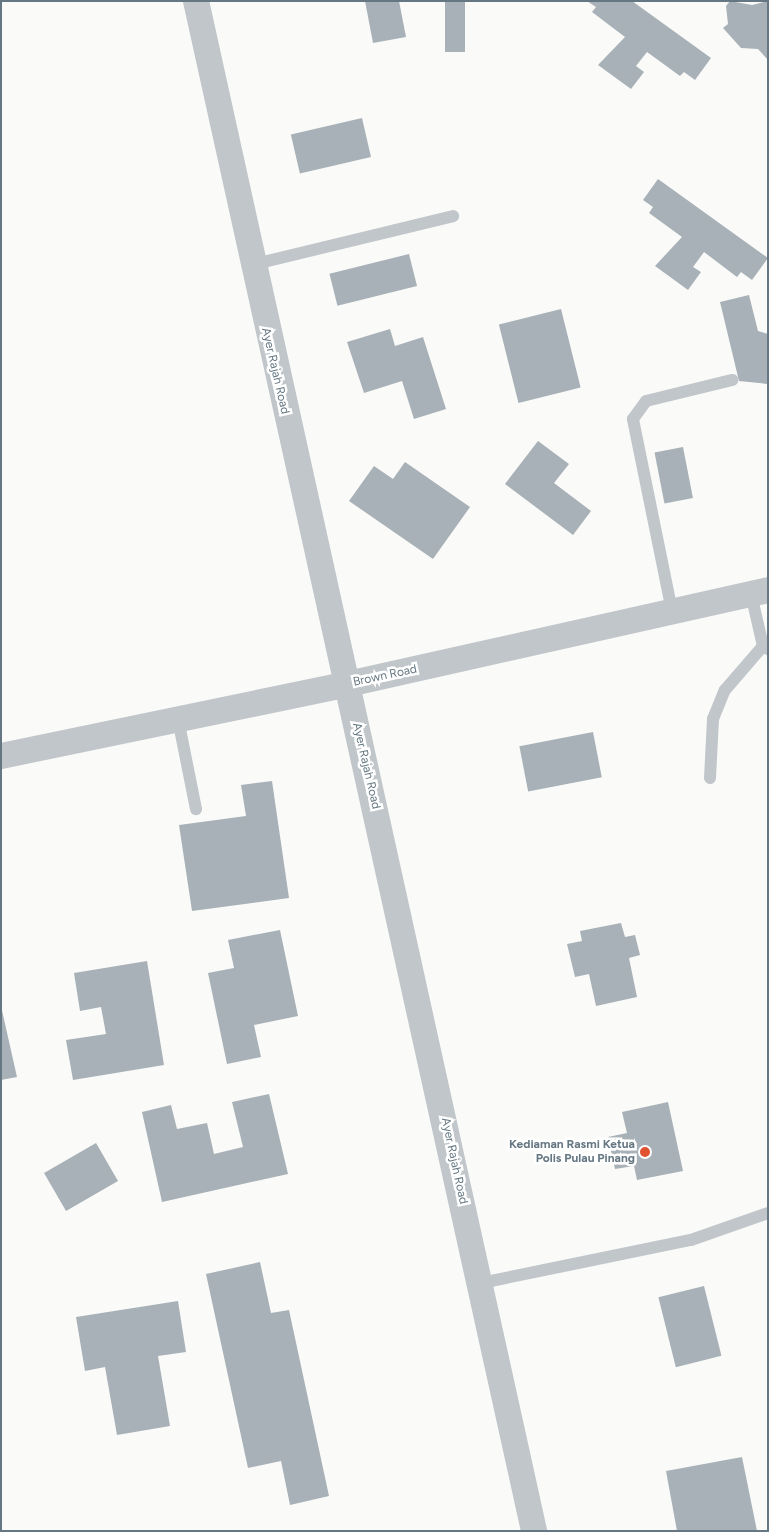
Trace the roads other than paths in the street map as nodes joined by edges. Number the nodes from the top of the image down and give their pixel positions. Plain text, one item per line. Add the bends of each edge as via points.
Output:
1 (196, 1) edge
2 (453, 216) dead end
3 (252, 265) junction
4 (732, 380) dead end
5 (759, 592) edge
6 (672, 611) junction
7 (765, 648) edge
8 (348, 684) junction
9 (178, 719) junction
10 (1, 756) edge
11 (710, 778) dead end
12 (196, 809) dead end
13 (768, 1213) edge
14 (480, 1283) junction
15 (534, 1531) edge

1 - 3 street, Ayer Rajah Road
2 - 3 lane
3 - 8 street, Ayer Rajah Road
4 - 6 lane via 646,401 633,418
5 - 6 street, Brown Road
5 - 7 lane
6 - 8 street, Brown Road
7 - 11 lane via 725,690 713,719
8 - 9 street, Brown Road
8 - 14 street, Ayer Rajah Road
9 - 10 street, Brown Road
9 - 12 lane
13 - 14 lane via 691,1240
14 - 15 street, Ayer Rajah Road

